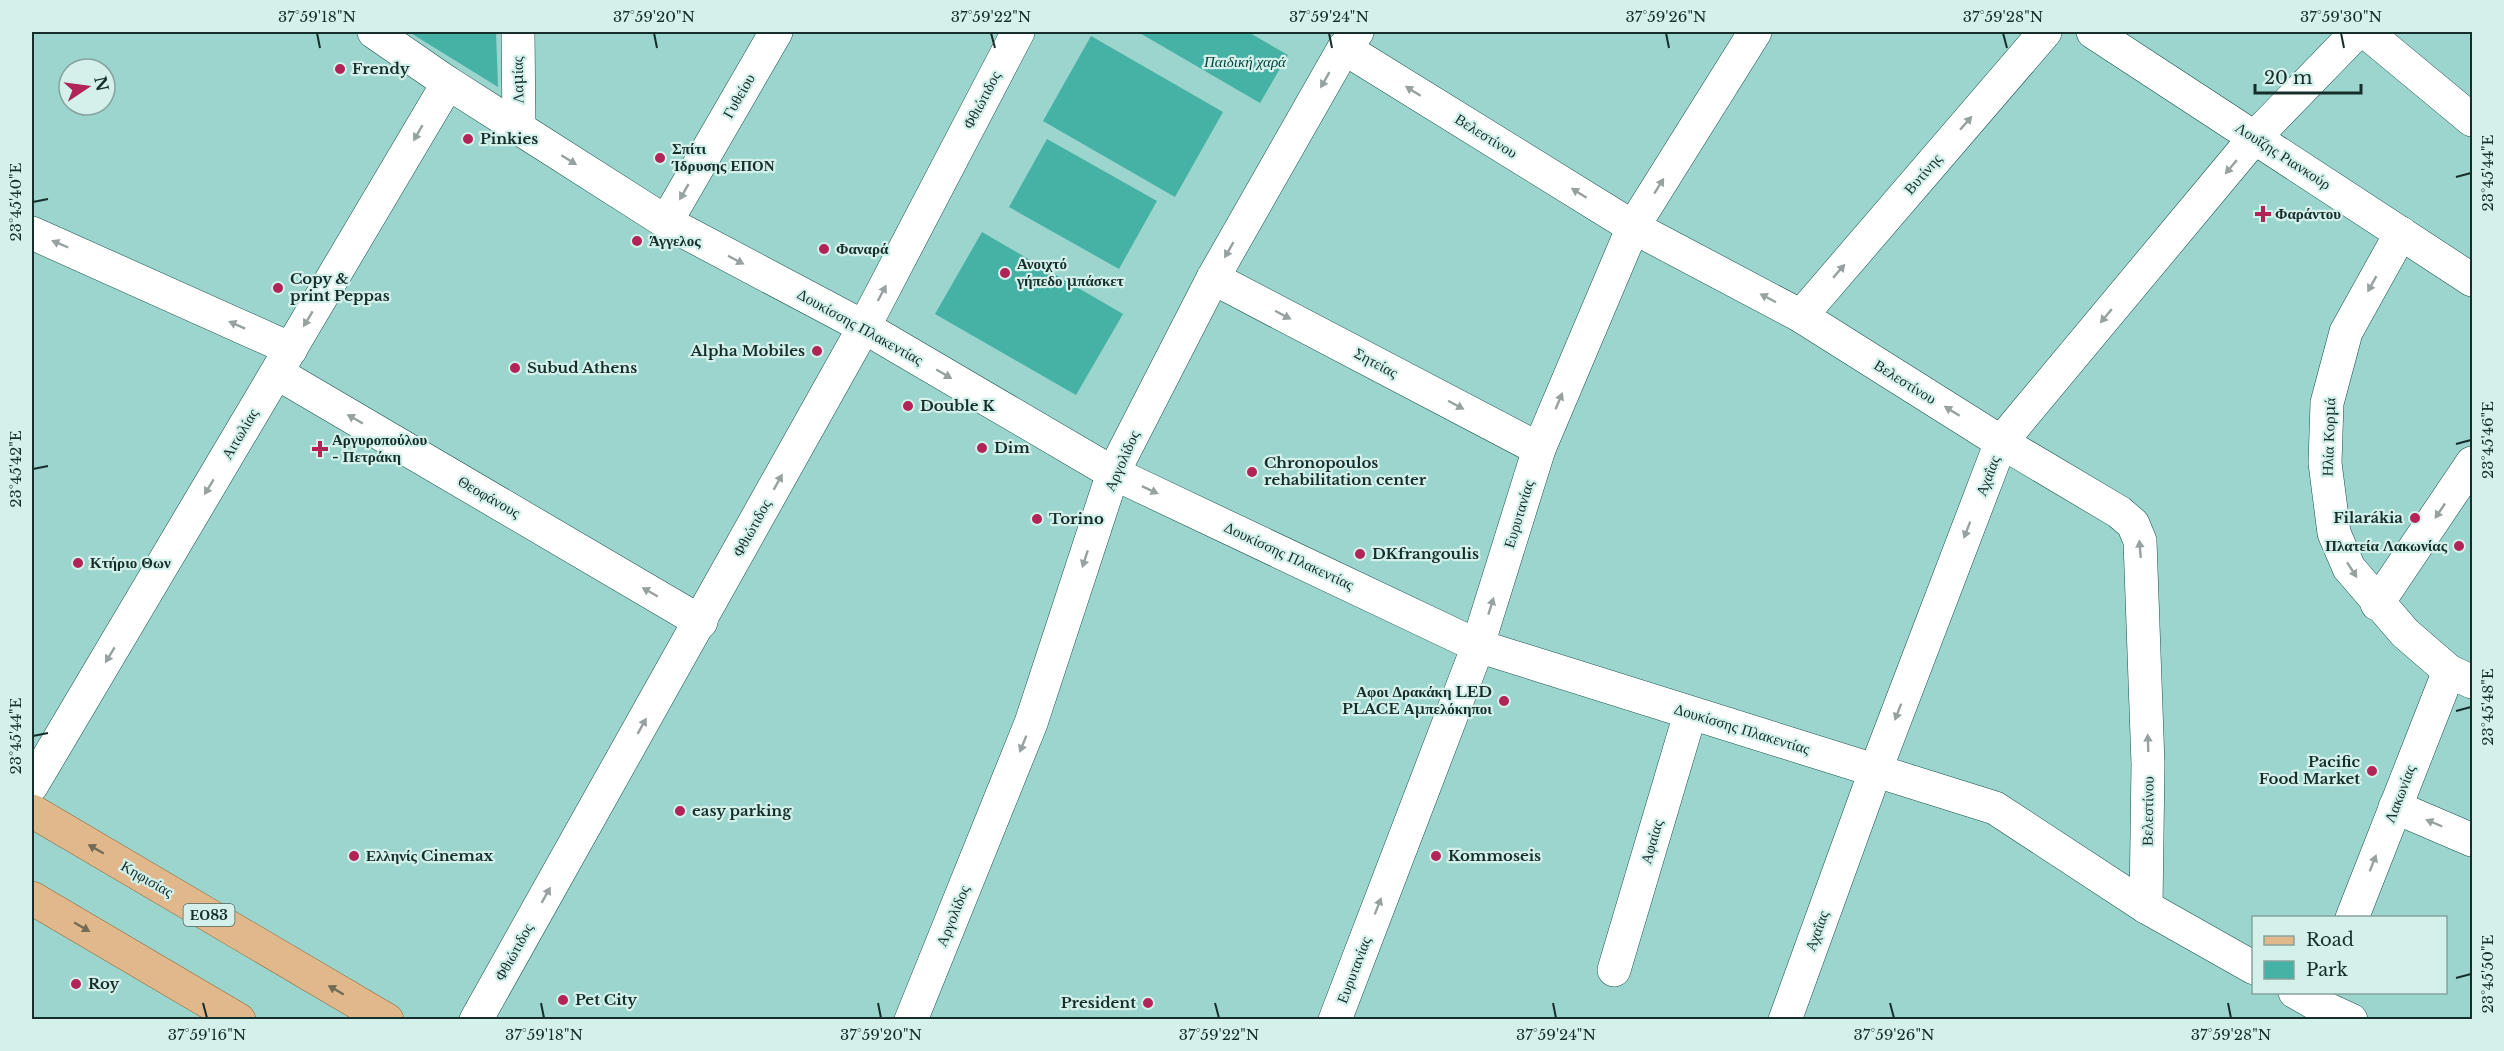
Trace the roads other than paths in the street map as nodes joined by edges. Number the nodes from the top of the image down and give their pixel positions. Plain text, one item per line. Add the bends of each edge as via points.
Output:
1 (374, 32) edge
2 (518, 32) edge
3 (776, 32) edge
4 (1018, 32) edge
5 (1755, 32) edge
6 (2045, 32) edge
7 (2093, 32) edge
8 (2356, 32) edge
9 (2366, 32) edge
10 (1350, 40) edge
11 (448, 83) junction
12 (2472, 120) edge
13 (519, 129) junction
14 (2255, 137) junction
15 (666, 222) junction
16 (1634, 227) junction
17 (32, 233) edge
18 (2401, 233) junction
19 (1213, 278) junction
20 (2472, 280) edge
21 (1801, 316) junction
22 (864, 327) junction
23 (284, 361) junction
24 (2001, 442) junction
25 (1539, 449) junction
26 (2472, 463) edge
27 (1113, 473) junction
28 (2378, 604) junction
29 (701, 622) junction
30 (2405, 633) joint
31 (1478, 646) junction
32 (2461, 676) edge
33 (1690, 714) junction
34 (1876, 769) junction
35 (32, 785) edge
36 (2395, 807) junction
37 (32, 811) edge
38 (2472, 840) edge
39 (32, 898) edge
40 (2146, 907) junction
41 (2353, 916) edge
42 (2252, 967) edge
43 (1614, 970) dead end
44 (2312, 1002) edge
45 (238, 1020) edge
46 (387, 1020) edge
47 (476, 1020) edge
48 (911, 1020) edge
49 (1335, 1020) edge
50 (1785, 1020) edge
51 (2351, 1020) edge

1 - 11 street, Δουκίσσης Πλακεντίας
2 - 13 street, Λαμίας
3 -> 15 street, Γυθείου
22 -> 4 street, Φθιώτιδος
16 -> 5 street, Ευρυτανίας
21 -> 6 street, Βυτίνης
7 - 14 street, Λουΐζης Ριανκούρ
8 - 14 street, Αχαΐας
9 - 12 street
16 -> 10 street, Βελεστίνου
10 -> 19 street, Αργολίδος
11 - 13 street, Δουκίσσης Πλακεντίας
11 -> 23 street, Αιτωλίας
13 -> 15 street, Δουκίσσης Πλακεντίας
14 - 18 street, Λουΐζης Ριανκούρ
14 -> 24 street, Αχαΐας
15 -> 22 street, Δουκίσσης Πλακεντίας
21 -> 16 street, Βελεστίνου
25 -> 16 street, Ευρυτανίας
23 -> 17 street, Θεοφάνους
18 - 20 street, Λουΐζης Ριανκούρ
18 -> 28 street, Ηλία Κορμά via 2346,332 2327,403 2325,463 2334,533 2349,568
19 -> 25 street, Σητείας
19 - 27 street, Αργολίδος
24 -> 21 street, Βελεστίνου
22 -> 27 street, Δουκίσσης Πλακεντίας
29 -> 22 street, Φθιώτιδος
29 -> 23 street, Θεοφάνους
23 -> 35 street, Αιτωλίας
24 -> 34 street, Αχαΐας
40 -> 24 street, Βελεστίνου via 2148,764 2140,541 2133,524 2119,512
31 -> 25 street, Ευρυτανίας
26 -> 28 street
27 -> 31 street, Δουκίσσης Πλακεντίας
27 -> 48 street, Αργολίδος via 1031,723
28 - 30 street, Ηλία Κορμά
47 -> 29 street, Φθιώτιδος
30 - 32 street, Λακωνίας
31 - 33 street, Δουκίσσης Πλακεντίας
49 -> 31 street, Ευρυτανίας
32 - 36 street, Λακωνίας
33 - 34 street, Δουκίσσης Πλακεντίας
33 - 43 street, Αφαίας
34 - 40 street, Δουκίσσης Πλακεντίας via 1995,808
34 - 50 street, Αχαΐας
38 -> 36 street
41 -> 36 street, Λακωνίας
46 -> 37 main road, Κηφισίας / ΕΟ83
39 -> 45 main road
40 - 42 street, Δουκίσσης Πλακεντίας
44 - 51 street

